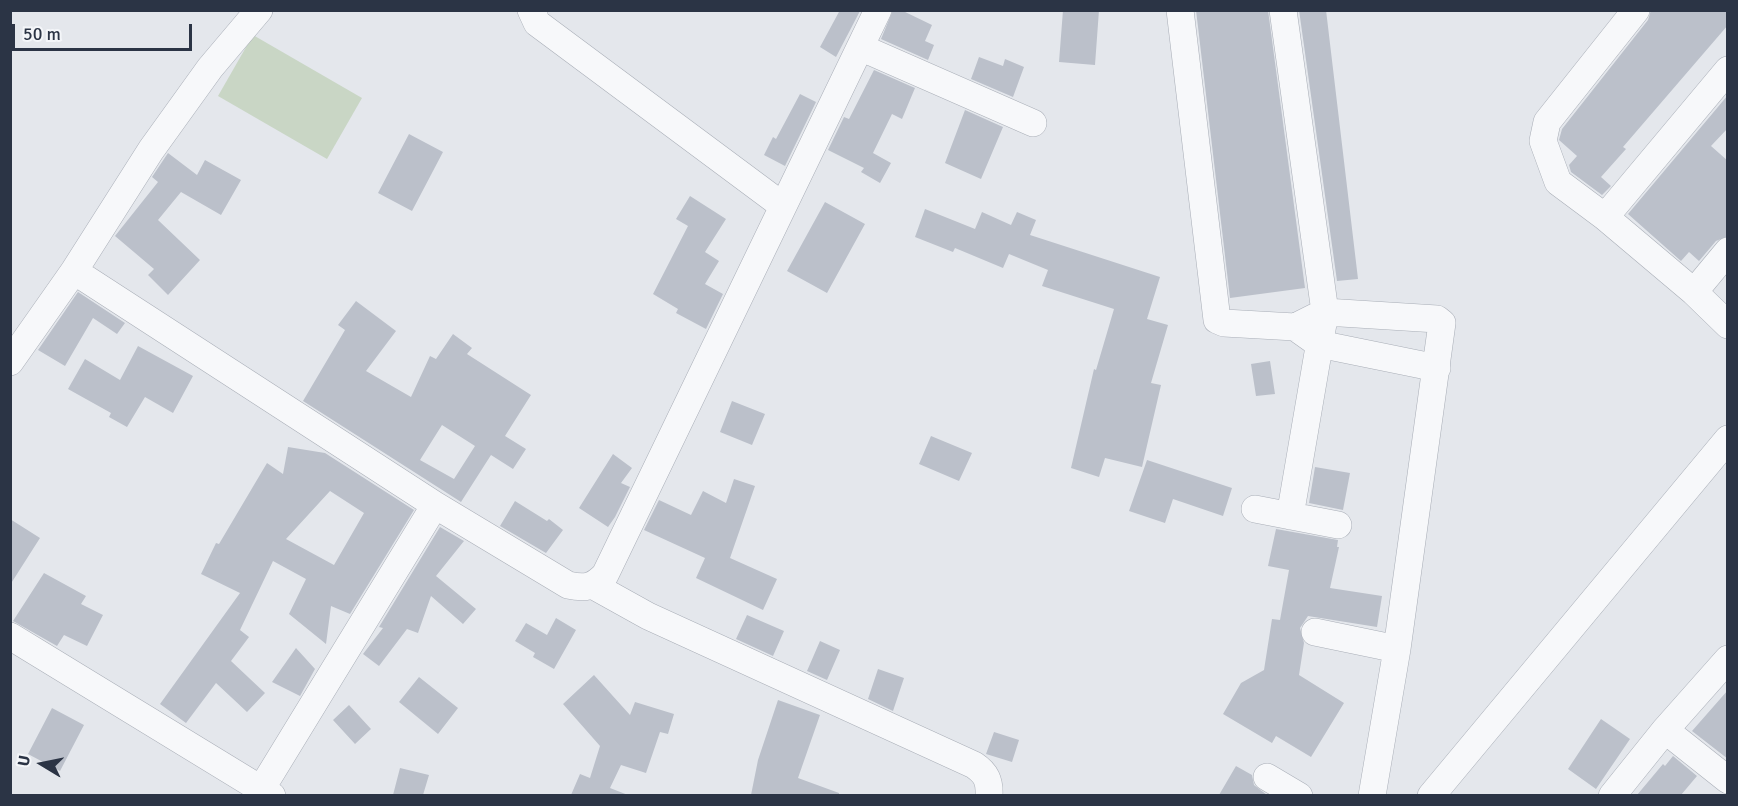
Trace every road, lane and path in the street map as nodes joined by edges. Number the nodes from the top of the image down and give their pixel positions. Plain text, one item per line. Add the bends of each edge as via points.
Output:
1 (259, 10) edge
2 (531, 10) edge
3 (878, 10) edge
4 (1180, 10) edge
5 (1282, 10) edge
6 (1636, 10) edge
7 (862, 48) junction
8 (1728, 70) edge
9 (1033, 123) dead end
10 (783, 207) junction
11 (1605, 217) junction
12 (1728, 251) edge
13 (74, 271) junction
14 (1694, 292) junction
15 (1325, 312) junction
16 (1728, 325) edge
17 (1295, 327) junction
18 (1319, 344) junction
19 (10, 362) edge
20 (1437, 368) junction
21 (1728, 439) edge
22 (435, 505) junction
23 (1255, 509) dead end
24 (1290, 516) junction
25 (1338, 525) dead end
26 (594, 586) junction
27 (1315, 632) dead end
28 (10, 636) edge
29 (1397, 649) junction
30 (1728, 659) edge
31 (1665, 730) junction
32 (1267, 777) dead end
33 (1728, 780) edge
34 (263, 793) edge
35 (989, 795) edge
36 (1299, 795) edge
37 (1372, 795) edge
38 (1431, 795) edge
39 (1612, 795) edge

1 - 13 street via 210,68 151,150
2 - 10 street via 537,23
3 - 7 street
4 - 17 street via 1216,320
5 - 15 street
6 - 11 street via 1547,122 1543,141 1558,182
7 - 9 street
7 - 10 street
8 - 11 street
10 - 26 street via 605,575
11 - 14 street
12 - 14 street
13 - 19 street
13 - 22 street
14 - 16 street
15 - 17 street
15 - 18 street
15 - 20 street via 1437,319 1442,329
17 - 18 street
18 - 20 street
18 - 24 street
20 - 29 street
21 - 38 street
22 - 26 street via 568,585
22 - 34 street
23 - 24 street
24 - 25 street
26 - 35 street via 648,616 974,765 983,771 990,784
27 - 29 street
28 - 34 street
29 - 37 street
30 - 31 street
31 - 33 street
31 - 39 street
32 - 36 street

